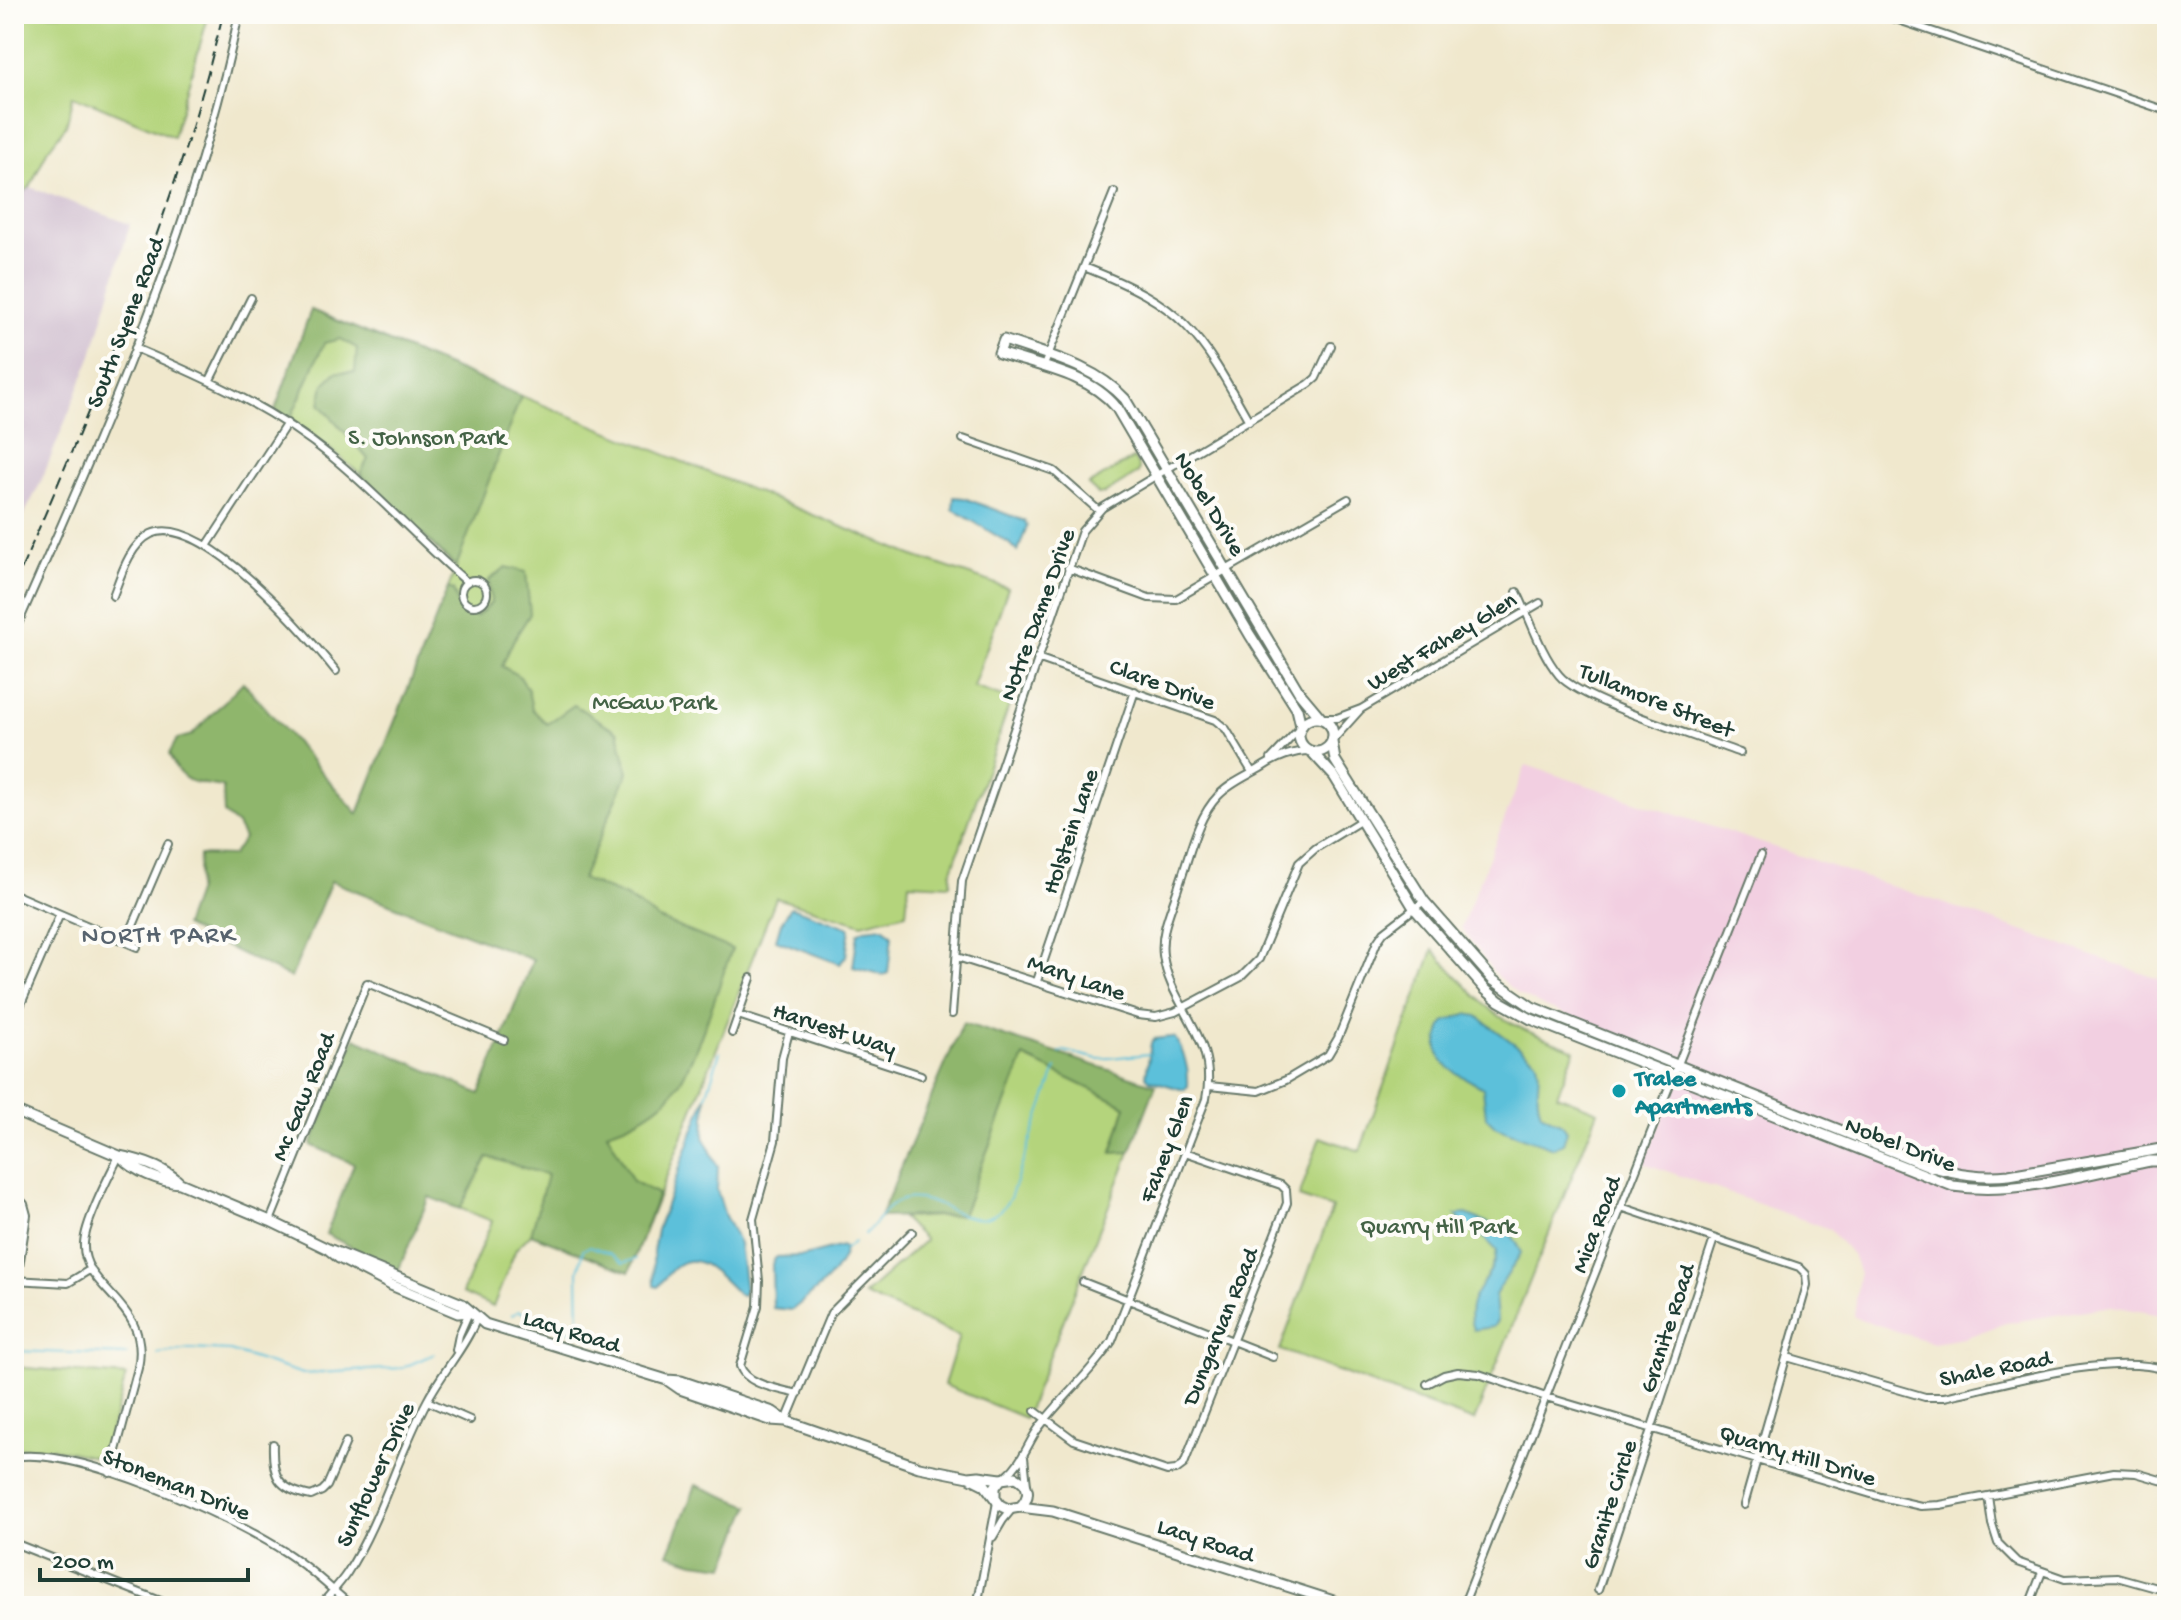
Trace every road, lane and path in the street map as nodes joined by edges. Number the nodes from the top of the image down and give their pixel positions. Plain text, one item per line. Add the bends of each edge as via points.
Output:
1 (239, 14) edge
2 (1881, 14) edge
3 (2167, 111) edge
4 (1114, 192) dead end
5 (1084, 267) junction
6 (251, 298) dead end
7 (1331, 346) dead end
8 (135, 348) junction
9 (1047, 356) junction
10 (1043, 368) junction
11 (210, 380) junction
12 (1125, 399) junction
13 (1116, 407) junction
14 (1249, 421) junction
15 (287, 423) junction
16 (963, 439) dead end
17 (1167, 469) junction
18 (1156, 476) junction
19 (1348, 499) dead end
20 (1098, 510) junction
21 (207, 546) junction
22 (1068, 568) junction
23 (1227, 571) junction
24 (1216, 577) junction
25 (467, 582) junction
26 (1517, 592) dead end
27 (113, 596) dead end
28 (1540, 603) dead end
29 (1527, 610) junction
30 (1261, 628) junction
31 (14, 633) edge
32 (1250, 635) junction
33 (1037, 658) junction
34 (336, 671) dead end
35 (1135, 691) junction
36 (1361, 709) junction
37 (1322, 718) junction
38 (1300, 727) junction
39 (1333, 741) junction
40 (1310, 751) junction
41 (1740, 753) dead end
42 (1266, 764) junction
43 (1252, 772) junction
44 (1360, 821) junction
45 (168, 844) dead end
46 (1761, 855) dead end
47 (14, 894) edge
48 (1424, 901) junction
49 (1414, 908) junction
50 (60, 914) junction
51 (126, 942) junction
52 (137, 947) dead end
53 (957, 957) junction
54 (751, 978) dead end
55 (1037, 981) junction
56 (1527, 1004) junction
57 (1185, 1007) junction
58 (952, 1014) dead end
59 (738, 1015) junction
60 (1522, 1015) junction
61 (14, 1020) edge
62 (789, 1032) junction
63 (732, 1033) dead end
64 (504, 1040) dead end
65 (1677, 1065) junction
66 (921, 1075) dead end
67 (1673, 1076) junction
68 (1209, 1086) junction
69 (1771, 1102) junction
70 (14, 1111) edge
71 (1767, 1113) junction
72 (2167, 1148) edge
73 (1185, 1152) junction
74 (120, 1157) junction
75 (2167, 1161) edge
76 (14, 1194) edge
77 (1621, 1207) junction
78 (270, 1221) junction
79 (912, 1232) dead end
80 (1714, 1239) junction
81 (91, 1269) junction
82 (16, 1280) edge
83 (1083, 1282) dead end
84 (1128, 1300) junction
85 (473, 1315) junction
86 (1231, 1340) junction
87 (1273, 1357) dead end
88 (1787, 1357) junction
89 (2167, 1370) edge
90 (1427, 1384) dead end
91 (798, 1394) junction
92 (1546, 1397) junction
93 (427, 1401) junction
94 (1035, 1411) dead end
95 (1046, 1419) junction
96 (470, 1420) dead end
97 (786, 1421) junction
98 (1652, 1428) junction
99 (346, 1442) dead end
100 (273, 1444) dead end
101 (14, 1457) edge
102 (1024, 1457) junction
103 (1757, 1460) junction
104 (110, 1473) junction
105 (969, 1477) junction
106 (1004, 1478) junction
107 (2167, 1482) edge
108 (1027, 1489) junction
109 (1988, 1496) junction
110 (996, 1499) junction
111 (1744, 1505) dead end
112 (1016, 1508) junction
113 (1050, 1510) junction
114 (991, 1540) junction
115 (14, 1543) edge
116 (2042, 1572) junction
117 (333, 1590) junction
118 (1598, 1590) dead end
119 (2167, 1591) edge
120 (2030, 1603) dead end
121 (173, 1606) edge
122 (320, 1606) edge
123 (352, 1606) edge
124 (977, 1606) edge
125 (1349, 1606) edge
126 (1463, 1606) edge

1 - 8 street, South Syene Road via 210,132
2 - 3 street
4 - 5 street
5 - 9 street
5 - 14 street via 1139,290 1182,319 1206,347
6 - 11 street
7 - 14 street, Notre Dame Drive via 1316,378
8 - 11 street
8 - 31 street, South Syene Road
9 - 10 street
9 - 10 street, Nobel Drive via 1004,340 999,353
9 - 12 street, Nobel Drive via 1088,371
10 - 13 street, Nobel Drive via 1084,382
11 - 15 street
12 - 13 street
12 - 17 street, Nobel Drive
13 - 18 street, Nobel Drive
14 - 17 street, Notre Dame Drive
15 - 21 street
15 - 25 street via 356,477
16 - 20 street via 1054,471
17 - 18 street, Notre Dame Drive
17 - 23 street, Nobel Drive
18 - 20 street, Notre Dame Drive
18 - 24 street, Nobel Drive
19 - 23 street
20 - 22 street, Notre Dame Drive via 1082,531
21 - 27 street via 178,531 151,534 131,554
21 - 34 street via 261,589
22 - 24 street via 1157,600 1180,597
22 - 33 street, Notre Dame Drive
23 - 24 street
23 - 30 street, Nobel Drive
24 - 32 street, Nobel Drive
25 - 25 street via 463,598 469,604 481,603 484,585
26 - 29 street, Tullamore Street
28 - 29 street, West Fahey Glen
29 - 36 street, West Fahey Glen
29 - 41 street, Tullamore Street via 1550,662 1569,686
30 - 32 street
30 - 37 street, Nobel Drive via 1299,692
32 - 38 street, Nobel Drive via 1297,709
33 - 35 street, Clare Drive
33 - 53 street, Notre Dame Drive via 962,881
35 - 43 street, Clare Drive via 1221,724
35 - 55 street, Holstein Lane
36 - 37 street, Fahey Glen
36 - 39 street, Fahey Glen
37 - 38 street, Fahey Glen via 1311,718
37 - 39 street, Nobel Drive via 1333,728
38 - 40 street, Nobel Drive via 1299,739
38 - 42 street, Fahey Glen
39 - 40 street, Fahey Glen via 1326,749
39 - 48 street, Nobel Drive via 1335,760
40 - 42 street, Fahey Glen
40 - 44 street, Nobel Drive via 1334,776
42 - 43 street, Fahey Glen
43 - 57 street, Fahey Glen via 1219,794 1200,823 1166,923 1165,964
44 - 49 street, Nobel Drive
44 - 57 street, Mary Lane via 1299,863 1254,965
45 - 51 street
46 - 65 street, Mica Road
47 - 50 street
48 - 49 street
48 - 56 street, Nobel Drive via 1493,980
49 - 60 street, Nobel Drive via 1485,989
49 - 68 street via 1377,942 1328,1055 1259,1091
50 - 51 street
50 - 61 street
51 - 52 street
53 - 55 street, Mary Lane
53 - 58 street, Notre Dame Drive
54 - 59 street, Harvest Way
55 - 57 street, Mary Lane via 1138,1015 1163,1017
56 - 60 street
56 - 65 street, Nobel Drive
57 - 68 street, Fahey Glen via 1205,1054
59 - 62 street, Harvest Way
59 - 63 street, Harvest Way
60 - 67 street, Nobel Drive
62 - 66 street, Harvest Way
62 - 91 street via 775,1141 753,1219 758,1306 740,1366 749,1379
64 - 78 street, Mc Gaw Road via 367,983
65 - 67 street, Mica Road
65 - 69 street, Nobel Drive
67 - 71 street, Nobel Drive
67 - 77 street, Mica Road
68 - 73 street, Fahey Glen
69 - 71 street
69 - 72 street, Nobel Drive via 1932,1167 1980,1177
70 - 74 street, Lacy Road
71 - 75 street, Nobel Drive via 1933,1179 1979,1190
73 - 84 street, Fahey Glen
73 - 86 street, Dungarvan Road via 1286,1190 1287,1203
74 - 78 street, Lacy Road via 168,1183 180,1183
74 - 81 street via 85,1235
76 - 82 street via 27,1215
77 - 80 street
77 - 92 street, Mica Road
78 - 85 street, Lacy Road via 462,1304
79 - 91 street via 831,1313
80 - 88 street via 1799,1267 1806,1274
80 - 98 street, Granite Road
81 - 82 street via 68,1283
81 - 104 street via 128,1313 142,1352
83 - 84 street
84 - 86 street
84 - 95 street, Fahey Glen via 1102,1357
85 - 93 street, Sunflower Drive
85 - 97 street, Lacy Road via 499,1328 773,1412
86 - 87 street
86 - 95 street, Dungarvan Road via 1184,1464 1176,1470 1074,1440
88 - 89 street, Shale Road via 1925,1397 2105,1365
88 - 103 street
90 - 92 street, Quarry Hill Drive via 1458,1372 1479,1374
91 - 97 street
92 - 98 street, Quarry Hill Drive
92 - 126 street, Mica Road
93 - 96 street
93 - 117 street, Sunflower Drive via 362,1546
94 - 95 street
95 - 102 street, Fahey Glen
97 - 105 street, Lacy Road via 919,1467
98 - 103 street, Quarry Hill Drive
98 - 118 street, Granite Circle
99 - 100 street via 327,1486 311,1496 278,1480 272,1468
101 - 104 street, Stoneman Drive via 55,1457
102 - 106 street, Fahey Glen
102 - 108 street
103 - 109 street, Quarry Hill Drive via 1921,1506
103 - 111 street
104 - 117 street, Stoneman Drive via 238,1526 292,1557
105 - 106 street, Lacy Road
105 - 110 street, Lacy Road
106 - 108 street via 1020,1479
106 - 110 street via 995,1487
107 - 109 street, Quarry Hill Drive via 2114,1472
108 - 112 street via 1026,1501
108 - 113 street, Lacy Road
109 - 116 street via 1998,1543 2017,1562
110 - 112 street via 1004,1508
110 - 114 street
112 - 113 street, Lacy Road
112 - 114 street
113 - 125 street, Lacy Road
114 - 124 street
115 - 121 street
116 - 119 street via 2074,1580 2131,1579
116 - 120 street
117 - 122 street, Sunflower Drive
117 - 123 street, Stoneman Drive

